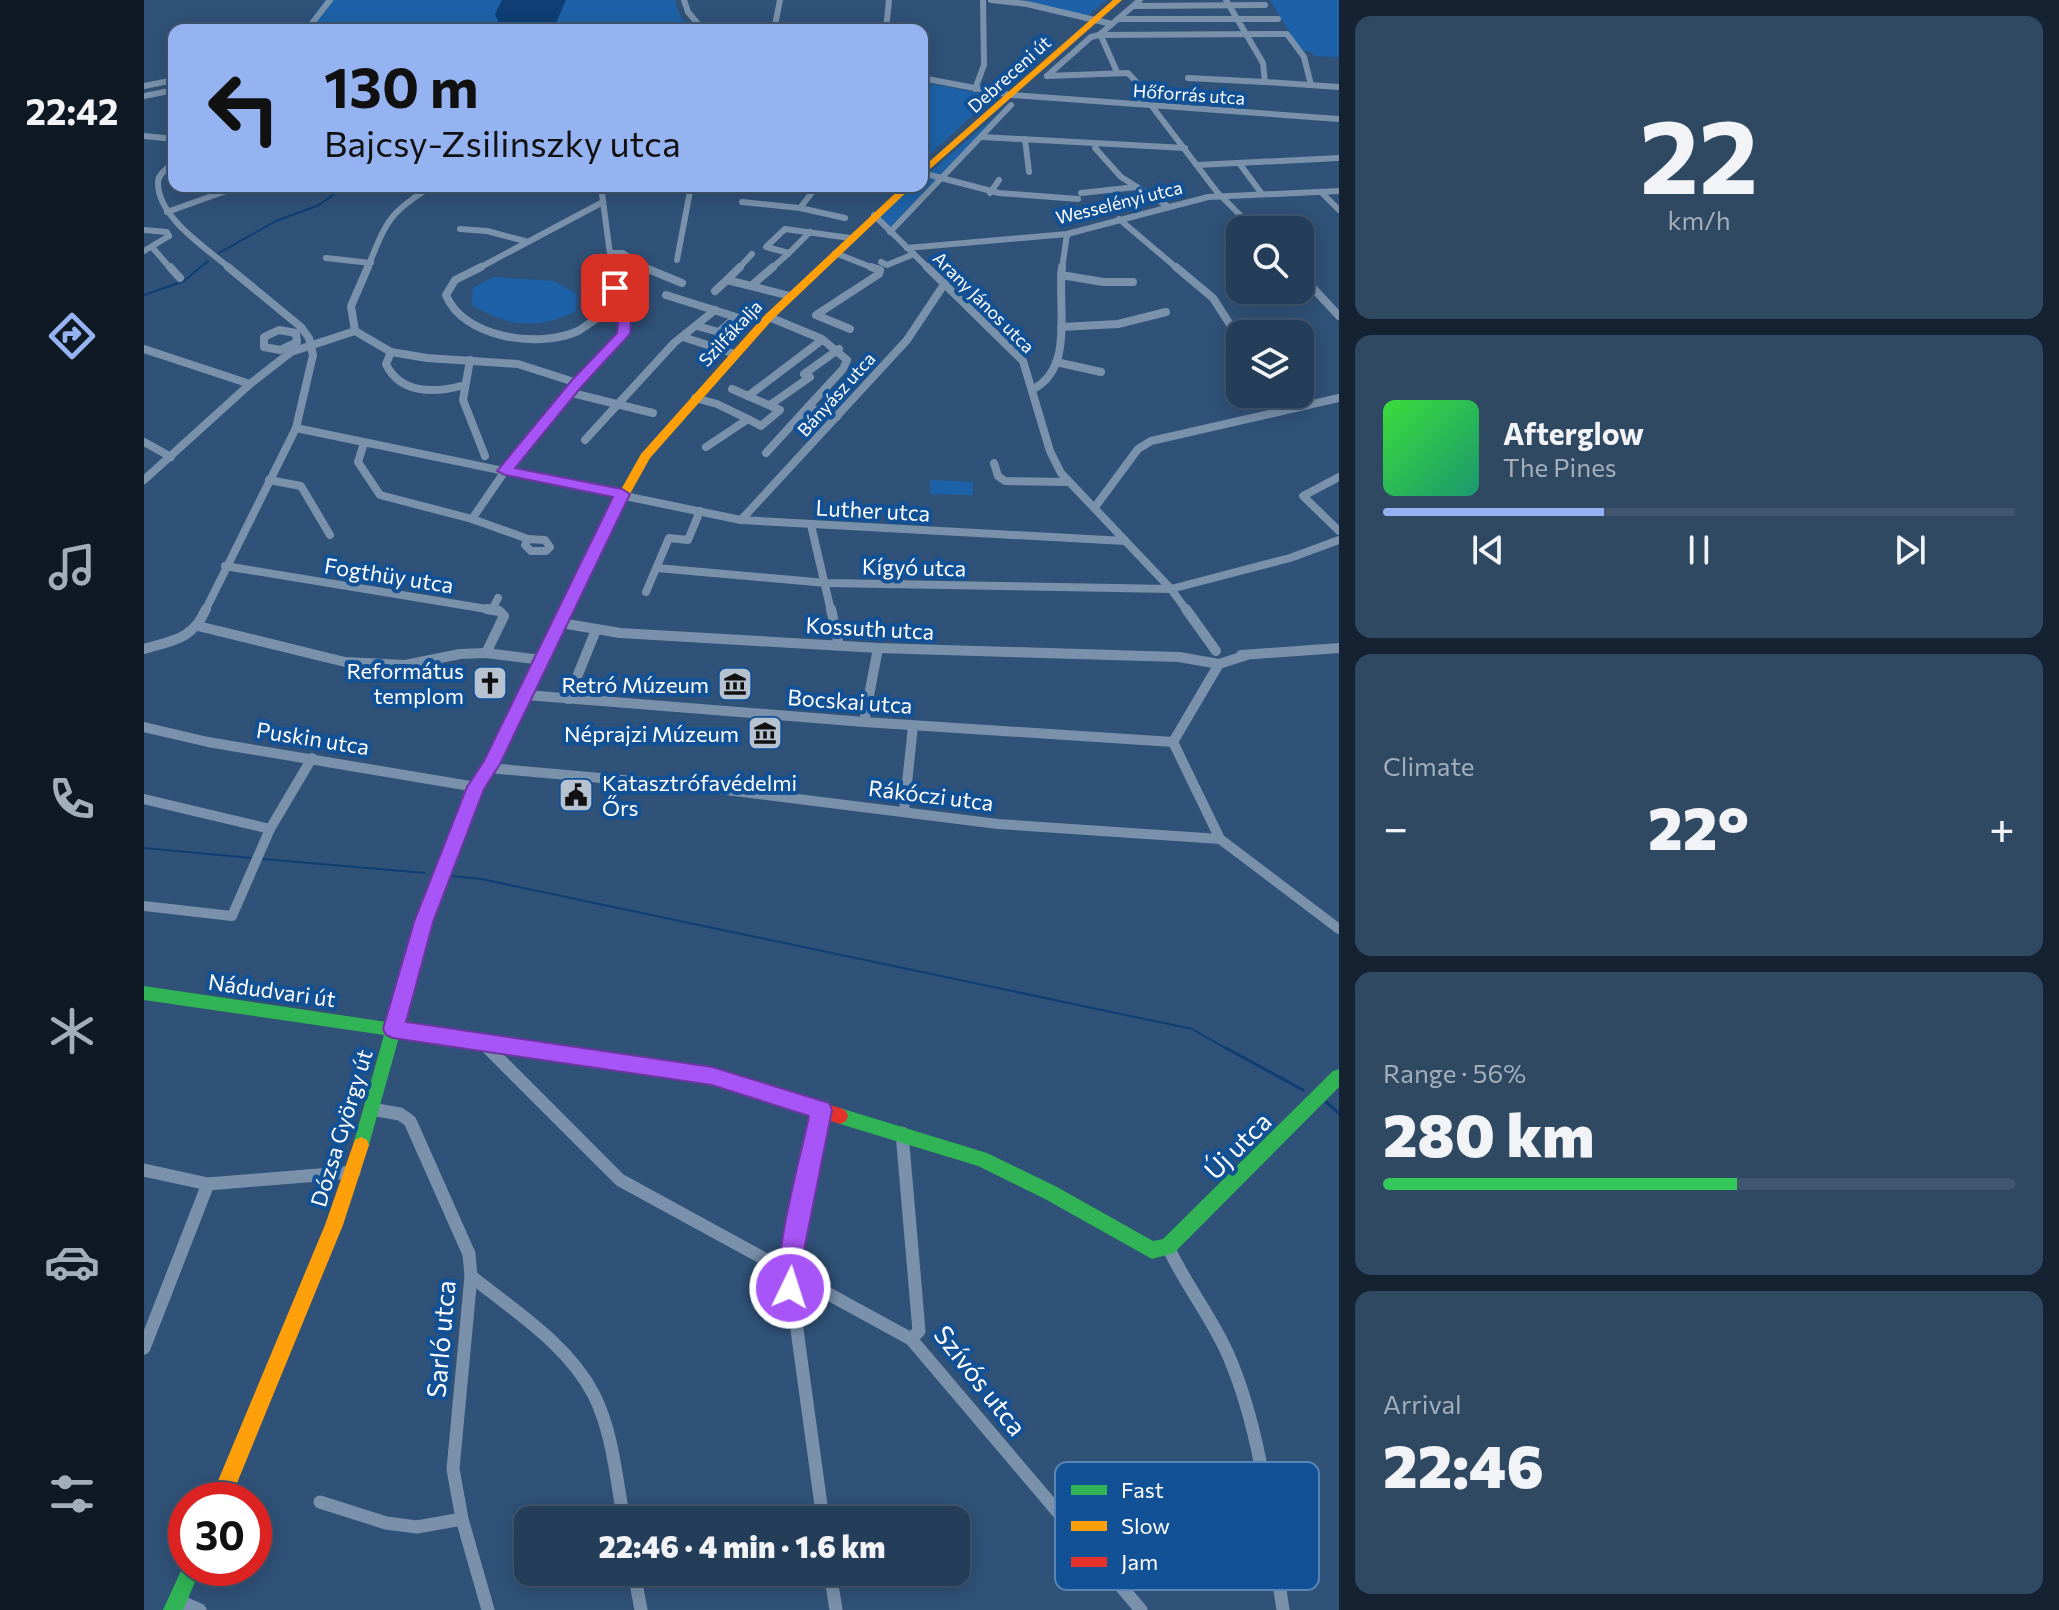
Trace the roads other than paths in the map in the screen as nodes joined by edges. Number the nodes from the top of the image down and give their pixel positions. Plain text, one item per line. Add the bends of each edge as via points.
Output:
1 (330, 0) edge
2 (684, 0) edge
3 (780, 0) edge
4 (889, 0) edge
5 (983, 0) edge
6 (991, 0) edge
7 (1118, 0) edge
8 (1140, 0) edge
9 (1228, 2) edge
10 (1265, 5) dead end
11 (1134, 6) junction
12 (1237, 18) junction
13 (1119, 19) junction
14 (1278, 19) dead end
15 (312, 24) edge
16 (698, 24) edge
17 (775, 24) edge
18 (887, 24) edge
19 (1112, 24) junction
20 (1098, 31) junction
21 (1246, 34) junction
22 (1117, 72) junction
23 (1188, 78) dead end
24 (928, 79) edge
25 (168, 81) edge
26 (1265, 82) junction
27 (1311, 85) junction
28 (144, 86) edge
29 (1339, 87) edge
30 (975, 89) junction
31 (168, 91) edge
32 (147, 96) edge
33 (1036, 96) junction
34 (1008, 97) junction
35 (168, 99) edge
36 (1141, 104) junction
37 (1151, 105) junction
38 (1339, 119) edge
39 (144, 136) edge
40 (982, 137) junction
41 (168, 138) edge
42 (1025, 139) junction
43 (1096, 144) junction
44 (1185, 148) junction
45 (1339, 158) edge
46 (1239, 163) junction
47 (1197, 165) junction
48 (168, 168) edge
49 (928, 168) edge
50 (1029, 172) dead end
51 (928, 175) edge
52 (942, 179) junction
53 (999, 180) dead end
54 (148, 181) dead end
55 (158, 182) junction
56 (1136, 187) junction
57 (1339, 191) edge
58 (223, 192) edge
59 (423, 192) edge
60 (602, 192) edge
61 (690, 192) edge
62 (812, 192) edge
63 (901, 192) edge
64 (1321, 192) junction
65 (990, 193) junction
66 (1262, 194) junction
67 (1220, 196) junction
68 (603, 202) junction
69 (742, 202) dead end
70 (1169, 207) junction
71 (800, 208) junction
72 (1339, 210) edge
73 (167, 212) junction
74 (877, 213) junction
75 (1241, 216) edge
76 (845, 218) dead end
77 (1119, 219) junction
78 (175, 224) junction
79 (460, 229) dead end
80 (144, 230) edge
81 (810, 232) junction
82 (890, 232) junction
83 (166, 234) junction
84 (1067, 234) junction
85 (850, 238) junction
86 (525, 241) junction
87 (148, 249) edge
88 (910, 251) junction
89 (611, 253) junction
90 (789, 253) junction
91 (835, 253) junction
92 (752, 254) dead end
93 (326, 258) dead end
94 (677, 260) dead end
95 (881, 262) dead end
96 (371, 263) junction
97 (1061, 275) junction
98 (180, 278) dead end
99 (727, 280) junction
100 (1133, 282) dead end
101 (682, 283) dead end
102 (945, 283) junction
103 (751, 286) junction
104 (615, 288) junction
105 (1314, 289) edge
106 (715, 291) dead end
107 (666, 295) dead end
108 (790, 296) junction
109 (715, 310) junction
110 (1166, 312) dead end
111 (1339, 316) edge
112 (769, 317) junction
113 (1227, 320) edge
114 (697, 326) junction
115 (1061, 327) junction
116 (850, 329) dead end
117 (355, 331) junction
118 (683, 337) junction
119 (822, 340) junction
120 (312, 344) junction
121 (144, 349) edge
122 (839, 349) junction
123 (391, 352) junction
124 (735, 354) junction
125 (470, 360) junction
126 (1056, 362) junction
127 (1101, 372) dead end
128 (577, 383) junction
129 (250, 384) junction
130 (461, 386) junction
131 (732, 389) dead end
132 (1033, 389) junction
133 (572, 393) junction
134 (748, 396) junction
135 (695, 398) junction
136 (1339, 398) edge
137 (616, 405) junction
138 (770, 405) junction
139 (808, 407) junction
140 (1278, 408) edge
141 (1280, 411) junction
142 (653, 413) dead end
143 (837, 417) junction
144 (748, 419) junction
145 (296, 428) junction
146 (585, 440) dead end
147 (144, 442) edge
148 (364, 443) junction
149 (706, 447) dead end
150 (766, 453) dead end
151 (485, 456) dead end
152 (171, 457) junction
153 (994, 463) dead end
154 (505, 471) junction
155 (1339, 477) edge
156 (144, 480) edge
157 (269, 480) junction
158 (1068, 482) junction
159 (622, 494) junction
160 (1095, 507) junction
161 (700, 511) junction
162 (472, 519) junction
163 (741, 520) junction
164 (811, 525) junction
165 (1339, 531) edge
166 (330, 535) dead end
167 (528, 539) dead end
168 (1339, 540) edge
169 (1125, 541) junction
170 (225, 566) junction
171 (657, 568) junction
172 (826, 583) junction
173 (1171, 589) junction
174 (646, 592) dead end
175 (498, 598) dead end
176 (491, 610) junction
177 (561, 623) junction
178 (198, 626) junction
179 (596, 630) junction
180 (839, 645) junction
181 (878, 648) junction
182 (144, 649) edge
183 (1337, 650) edge
184 (486, 653) junction
185 (1214, 657) junction
186 (542, 660) junction
187 (526, 695) junction
188 (568, 699) junction
189 (864, 722) junction
190 (913, 726) junction
191 (144, 727) edge
192 (1173, 742) junction
193 (312, 758) junction
194 (490, 766) junction
195 (476, 787) junction
196 (144, 799) edge
197 (904, 812) junction
198 (270, 829) junction
199 (1220, 839) junction
200 (144, 906) edge
201 (1339, 929) edge
202 (144, 993) edge
203 (393, 1029) junction
204 (485, 1045) junction
205 (1339, 1076) edge
206 (371, 1109) junction
207 (821, 1110) junction
208 (902, 1133) junction
209 (144, 1170) edge
210 (354, 1172) junction
211 (208, 1184) junction
212 (1168, 1247) junction
213 (789, 1271) junction
214 (471, 1276) junction
215 (911, 1339) junction
216 (144, 1348) edge
217 (1257, 1462) edge
218 (227, 1482) edge
219 (320, 1502) dead end
220 (621, 1506) edge
221 (821, 1506) edge
222 (1055, 1509) edge
223 (462, 1519) junction
224 (183, 1586) edge
225 (637, 1586) edge
226 (832, 1586) edge
227 (1124, 1590) edge
228 (1280, 1590) edge
229 (175, 1605) edge
230 (200, 1610) edge
231 (488, 1610) edge
232 (641, 1610) edge
233 (836, 1610) edge
234 (1141, 1610) edge
235 (1283, 1610) edge

1 - 15 street
2 - 16 street
3 - 17 street
4 - 18 street
5 - 30 street via 984,65
6 - 20 street via 1027,4
7 - 20 street, Debreceni út
8 - 11 street
9 - 10 street
9 - 11 street
9 - 12 street
11 - 13 street
12 - 13 street
12 - 14 street
12 - 21 street
13 - 19 street
19 - 20 street
19 - 20 street
20 - 21 street
20 - 22 street
20 - 22 street via 1046,77
20 - 34 street, Debreceni út
21 - 26 street via 1263,63
21 - 27 street via 1287,34 1304,57
22 - 36 street via 1128,73 1142,88
23 - 26 street
24 - 30 street
25 - 28 street
26 - 27 street
27 - 29 street
30 - 34 street
31 - 32 street
32 - 35 street
33 - 34 street, Hőforrás utca
33 - 34 street, Hőforrás utca
33 - 36 street, Hőforrás utca
34 - 40 street
34 - 49 street, Debreceni út
36 - 37 street, Hőforrás utca
37 - 38 street, Hőforrás utca
37 - 44 street
39 - 41 street
40 - 42 street
40 - 52 street
42 - 43 street
42 - 50 street
43 - 44 street
43 - 56 street via 1109,165
44 - 47 street
45 - 46 street
46 - 47 street
46 - 66 street
47 - 67 street
48 - 55 street
51 - 52 street
52 - 65 street
52 - 82 street
53 - 65 street
54 - 55 street
55 - 73 street
56 - 65 street via 1052,200
56 - 70 street
57 - 64 street, Wesselényi utca
58 - 73 street
59 - 96 street via 387,221
60 - 68 street
61 - 94 street
62 - 71 street
63 - 74 street
64 - 66 street, Wesselényi utca
64 - 72 street
66 - 67 street, Wesselényi utca
67 - 70 street, Wesselényi utca
67 - 75 street
68 - 86 street
68 - 89 street
69 - 71 street
70 - 77 street, Wesselényi utca
71 - 76 street
73 - 78 street
74 - 82 street, Arany János utca
74 - 85 street, Szilfákalja
77 - 84 street, Wesselényi utca
77 - 113 street via 1213,298
78 - 83 street
78 - 120 street via 301,327
79 - 86 street
80 - 83 street
81 - 85 street
81 - 90 street
81 - 90 street via 785,229 766,247
82 - 88 street, Arany János utca
83 - 87 street
84 - 88 street, Wesselényi utca
84 - 97 street
85 - 91 street, Szilfákalja
86 - 104 street via 450,284 451,311 512,339 563,336 597,319 607,288
87 - 98 street
88 - 95 street, Wesselényi utca via 887,265
88 - 102 street, Arany János utca
89 - 101 street via 623,253 652,273
89 - 104 street
90 - 103 street
91 - 108 street, Szilfákalja
91 - 116 street via 880,270 816,315
92 - 99 street
93 - 96 street
96 - 117 street via 351,306
97 - 100 street
97 - 115 street
99 - 103 street
99 - 106 street
102 - 132 street, Arany János utca via 1019,355
102 - 143 street, Bányász utca via 907,340
103 - 108 street
104 - 128 street via 624,334
105 - 111 street
107 - 109 street
108 - 112 street, Szilfákalja
109 - 114 street
109 - 114 street via 736,317 719,332
110 - 115 street via 1118,324
112 - 119 street
112 - 124 street, Szilfákalja
114 - 118 street
115 - 126 street
117 - 120 street
117 - 123 street
118 - 124 street
118 - 137 street
119 - 122 street
119 - 134 street
120 - 129 street via 289,350
120 - 145 street via 313,361
121 - 129 street
122 - 138 street
122 - 139 street via 847,360 843,369
123 - 125 street
123 - 130 street via 388,371 417,391
124 - 135 street, Szilfákalja
125 - 128 street via 518,364
125 - 130 street
126 - 127 street
126 - 132 street via 1046,383
128 - 133 street
129 - 152 street
130 - 151 street via 462,403
131 - 134 street
132 - 158 street, Arany János utca via 1053,458
133 - 137 street
133 - 154 street
134 - 138 street
135 - 144 street
135 - 159 street, Szilfákalja via 652,447
136 - 141 street
137 - 142 street
137 - 146 street
138 - 144 street via 780,410 761,426
139 - 143 street
139 - 150 street
140 - 141 street
141 - 160 street via 1145,443
143 - 163 street, Bányász utca
144 - 149 street
145 - 148 street, Luther utca
145 - 157 street
147 - 152 street
148 - 154 street, Luther utca
148 - 162 street via 358,462 380,495
152 - 156 street
153 - 158 street via 1005,481
154 - 159 street, Luther utca
154 - 162 street
155 - 165 street via 1303,496
157 - 166 street via 301,486
157 - 170 street
158 - 160 street, Arany János utca
159 - 161 street, Luther utca
159 - 177 street, Szilfákalja
160 - 169 street, Arany János utca
161 - 163 street, Luther utca
161 - 171 street via 688,540 669,538
162 - 167 street
163 - 164 street, Luther utca
164 - 169 street, Luther utca
164 - 172 street
168 - 173 street, Kígyó utca
169 - 173 street, Arany János utca
170 - 176 street, Fogthüy utca
170 - 178 street
171 - 172 street, Kígyó utca
171 - 174 street
172 - 173 street, Kígyó utca
172 - 180 street
173 - 185 street, Arany János utca
175 - 176 street
176 - 184 street via 504,616
177 - 179 street, Kossuth utca
177 - 186 street, Dózsa György út
178 - 182 street via 186,636
178 - 184 street via 345,662 387,666
179 - 180 street, Kossuth utca
179 - 188 street
180 - 181 street, Kossuth utca
181 - 185 street, Kossuth utca
181 - 189 street
183 - 185 street, Kossuth utca
184 - 186 street
185 - 192 street via 1211,678
186 - 187 street, Dózsa György út
187 - 188 street, Bocskai utca
187 - 194 street, Dózsa György út
188 - 189 street, Bocskai utca
189 - 190 street, Bocskai utca
190 - 192 street, Bocskai utca
190 - 197 street
191 - 193 street, Puskin utca
192 - 199 street
193 - 195 street, Puskin utca
193 - 198 street
194 - 195 street, Dózsa György út
194 - 197 street, Rákóczi utca
195 - 203 street, Dózsa György út via 423,922
196 - 198 street
197 - 199 street, Rákóczi utca
198 - 200 street via 232,916
199 - 201 street
202 - 203 street, Nádudvari út
203 - 204 street, Nádudvari út
203 - 206 street, Dózsa György út
204 - 207 street, Nádudvari út via 712,1076
204 - 213 street via 620,1180
205 - 212 street, Új utca
206 - 210 street, Dózsa György út
206 - 214 street, Sarló utca via 410,1121 466,1243
207 - 208 street, Nádudvari út
207 - 213 street
208 - 212 street, Nádudvari út via 1011,1172 1137,1244 1152,1250
208 - 215 street, Szívós utca via 919,1331
209 - 211 street
210 - 211 street
210 - 218 street, Dózsa György út
211 - 216 street
212 - 217 street via 1214,1324 1241,1388
213 - 215 street
213 - 221 street
214 - 220 street via 563,1354 588,1384 601,1413
214 - 223 street, Sarló utca via 453,1469
215 - 222 street, Szívós utca
219 - 223 street via 417,1527
223 - 231 street, Sarló utca
224 - 229 street
225 - 232 street
226 - 233 street
227 - 234 street, Szívós utca
228 - 235 street
229 - 230 street

